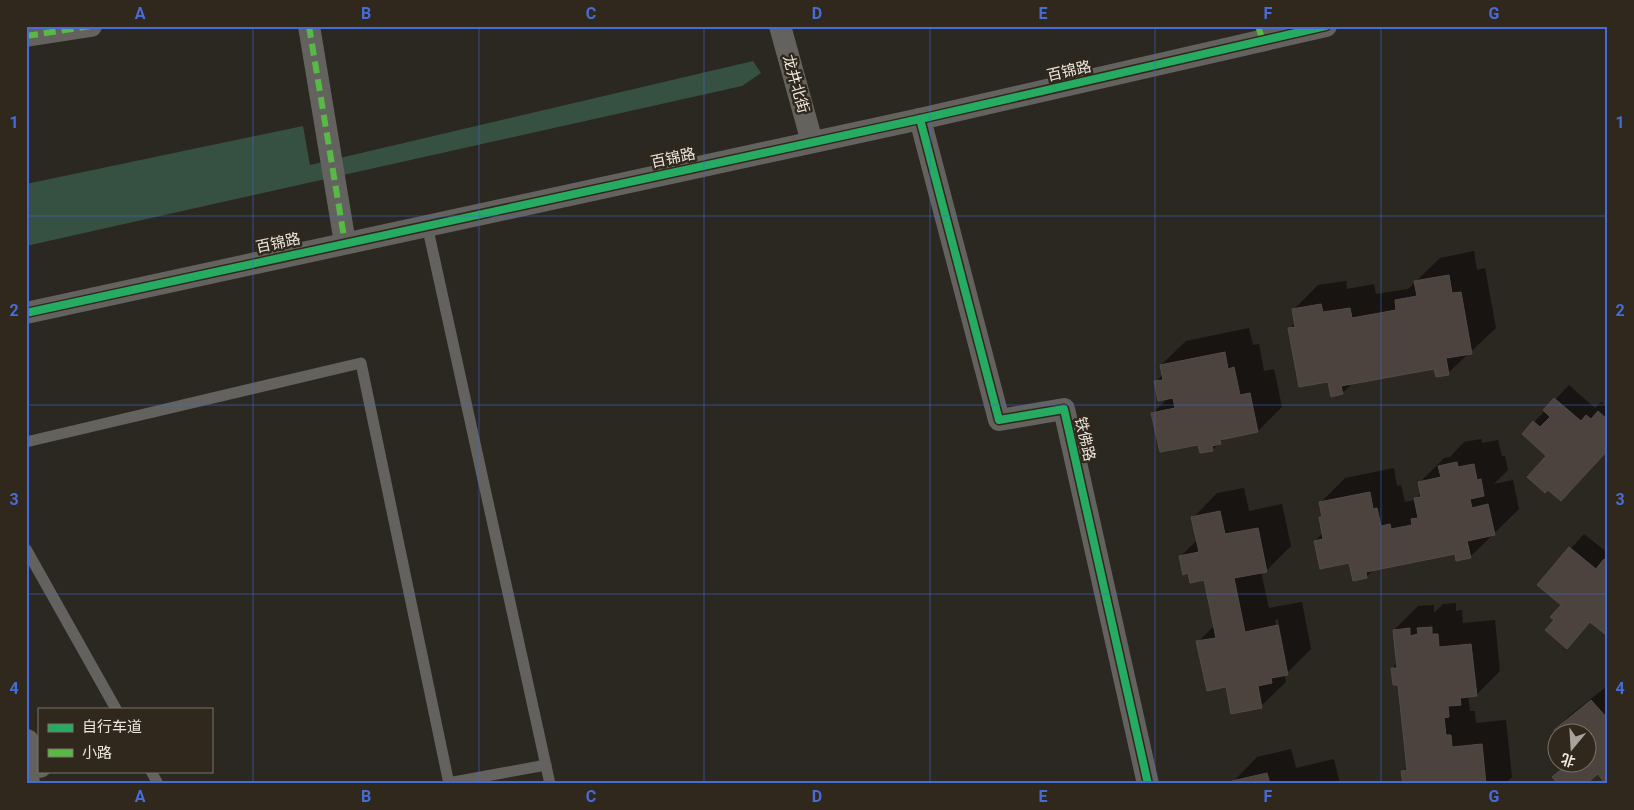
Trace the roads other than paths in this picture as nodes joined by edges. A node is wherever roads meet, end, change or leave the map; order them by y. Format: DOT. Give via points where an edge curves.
graph roads {
  1 [pos="91,26"];
  2 [pos="309,26"];
  3 [pos="780,26"];
  4 [pos="1326,26"];
  5 [pos="1260,34"];
  6 [pos="26,36"];
  7 [pos="920,119"];
  8 [pos="812,142"];
  9 [pos="427,225"];
  10 [pos="345,242"];
  11 [pos="26,313"];
  12 [pos="26,442"];
  13 [pos="26,550"];
  14 [pos="115,708"];
  15 [pos="26,743"];
  16 [pos="38,762"];
  17 [pos="546,765"];
  18 [pos="44,772"];
  19 [pos="151,772"];
  20 [pos="448,783"];
  21 [pos="51,784"];
  22 [pos="158,784"];
  23 [pos="550,784"];
  24 [pos="1148,784"];
  1 -- 6 [label="street"];
  2 -- 10 [label="street"];
  3 -- 8 [label="street, 龙井北街"];
  4 -- 5 [label="street, 百锦路"];
  5 -- 7 [label="street, 百锦路"];
  7 -- 8 [label="street, 百锦路"];
  7 -- 24 [label="street, 铁佛路" via="1000,420 1064,409"];
  8 -- 9 [label="street, 百锦路"];
  9 -- 10 [label="street, 百锦路"];
  9 -- 17 [label="lane"];
  10 -- 11 [label="street, 百锦路"];
  12 -- 20 [label="lane" via="361,363"];
  13 -- 14 [label="lane"];
  15 -- 16 [label="street"];
  17 -- 20 [label="lane"];
  17 -- 23 [label="lane"];
  18 -- 21 [label="street"];
  19 -- 22 [label="lane"];
}
